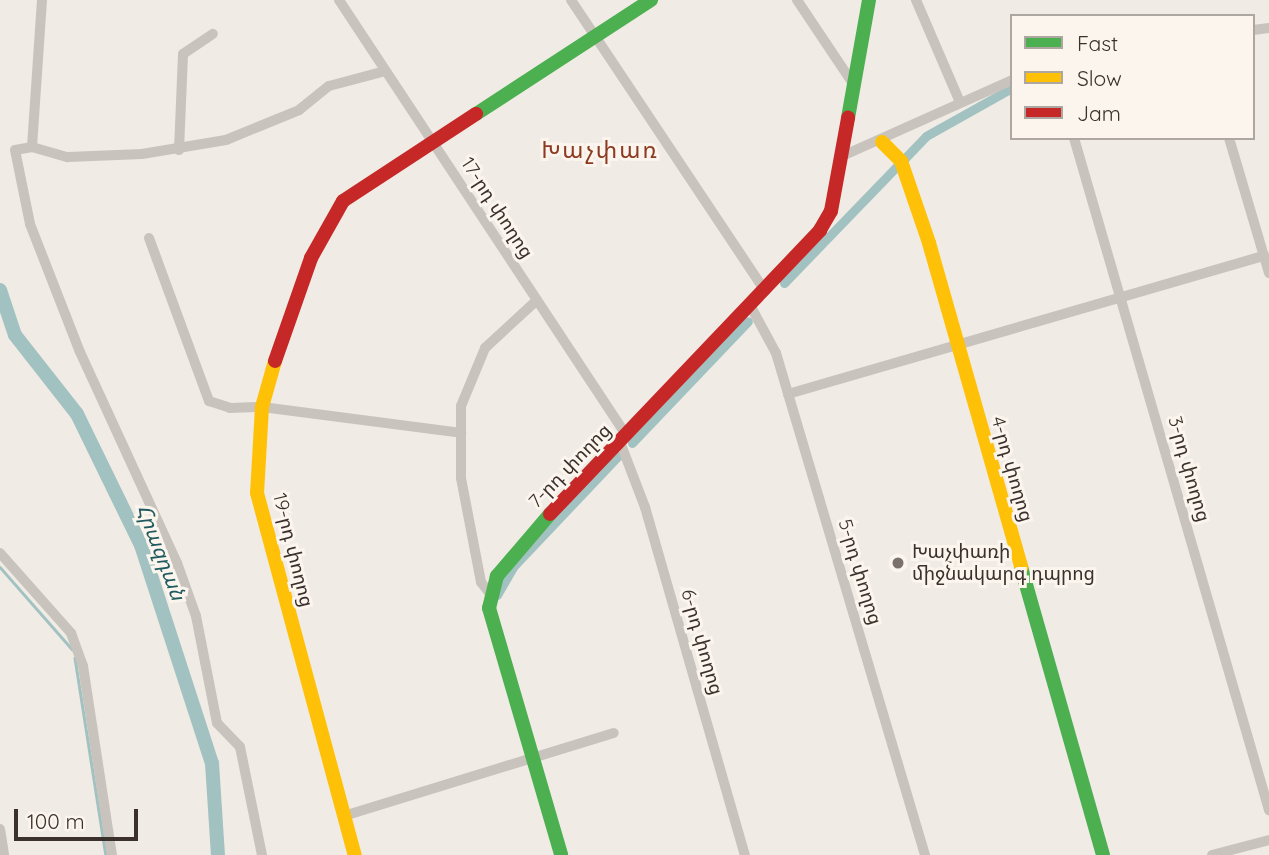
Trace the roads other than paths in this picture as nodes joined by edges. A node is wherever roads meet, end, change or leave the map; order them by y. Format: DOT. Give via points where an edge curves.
graph roads {
  1 [pos="42,0"];
  2 [pos="339,0"];
  3 [pos="571,0"];
  4 [pos="651,0"];
  5 [pos="797,0"];
  6 [pos="869,0"];
  7 [pos="916,0"];
  8 [pos="213,34"];
  9 [pos="597,38"];
  10 [pos="382,72"];
  11 [pos="1010,81"];
  12 [pos="854,85"];
  13 [pos="960,102"];
  14 [pos="1075,140"];
  15 [pos="1230,140"];
  16 [pos="432,142"];
  17 [pos="882,142"];
  18 [pos="32,147"];
  19 [pos="179,150"];
  20 [pos="841,157"];
  21 [pos="149,238"];
  22 [pos="1264,256"];
  23 [pos="1269,272"];
  24 [pos="765,290"];
  25 [pos="1122,298"];
  26 [pos="536,301"];
  27 [pos="750,305"];
  28 [pos="957,346"];
  29 [pos="788,394"];
  30 [pos="262,407"];
  31 [pos="461,433"];
  32 [pos="623,438"];
  33 [pos="0,553"];
  34 [pos="491,595"];
  35 [pos="614,733"];
  36 [pos="531,755"];
  37 [pos="1269,810"];
  38 [pos="347,815"];
  39 [pos="0,829"];
  40 [pos="1269,840"];
  41 [pos="4,855"];
  42 [pos="112,855"];
  43 [pos="262,855"];
  44 [pos="355,855"];
  45 [pos="561,855"];
  46 [pos="746,855"];
  47 [pos="925,855"];
  48 [pos="1103,855"];
  49 [pos="1212,855"];
  1 -- 18 [label="street"];
  2 -- 10 [label="street, 17-րդ փողոց"];
  3 -- 9 [label="street"];
  4 -- 9 [label="street, 19-րդ փողոց"];
  5 -- 12 [label="street"];
  6 -- 12 [label="street, 7-րդ փողոց"];
  7 -- 13 [label="street"];
  8 -- 19 [label="street" via="183,54"];
  9 -- 16 [label="street, 19-րդ փողոց"];
  9 -- 24 [label="street"];
  10 -- 16 [label="street, 17-րդ փողոց"];
  10 -- 19 [label="street" via="329,86 299,110 226,140"];
  11 -- 13 [label="street"];
  12 -- 20 [label="street, 7-րդ փողոց"];
  13 -- 17 [label="street"];
  14 -- 25 [label="street, 3-րդ փողոց"];
  15 -- 22 [label="street"];
  16 -- 26 [label="street, 17-րդ փողոց"];
  16 -- 30 [label="street, 19-րդ փողոց" via="352,193 328,220 284,329"];
  17 -- 20 [label="street"];
  17 -- 28 [label="street, 4-րդ փողոց" via="901,161 911,186"];
  18 -- 19 [label="street" via="68,157"];
  18 -- 43 [label="street" via="15,149 30,224 80,352 177,563 195,616 217,723 240,747"];
  20 -- 24 [label="street, 7-րդ փողոց" via="831,211 820,230"];
  21 -- 30 [label="street" via="209,401 230,408"];
  22 -- 23 [label="street"];
  22 -- 25 [label="street"];
  24 -- 27 [label="street, 7-րդ փողոց"];
  25 -- 28 [label="street"];
  25 -- 37 [label="street, 3-րդ փողոց"];
  26 -- 31 [label="street" via="475,363 461,406"];
  26 -- 32 [label="street, 17-րդ փողոց"];
  27 -- 29 [label="street, 5-րդ փողոց" via="776,353"];
  27 -- 32 [label="street, 7-րդ փողոց"];
  28 -- 29 [label="street"];
  28 -- 48 [label="street, 4-րդ փողոց"];
  29 -- 47 [label="street, 5-րդ փողոց"];
  30 -- 31 [label="street"];
  30 -- 38 [label="street, 19-րդ փողոց" via="257,493"];
  31 -- 34 [label="street" via="461,478 481,582"];
  32 -- 34 [label="street, 7-րդ փողոց" via="522,543 497,576"];
  32 -- 46 [label="street, 6-րդ փողոց"];
  33 -- 42 [label="street" via="28,580 75,644"];
  34 -- 36 [label="street" via="489,608"];
  35 -- 36 [label="street"];
  36 -- 38 [label="street"];
  36 -- 45 [label="street"];
  38 -- 44 [label="street, 19-րդ փողոց"];
  39 -- 41 [label="street"];
  40 -- 49 [label="street"];
}
